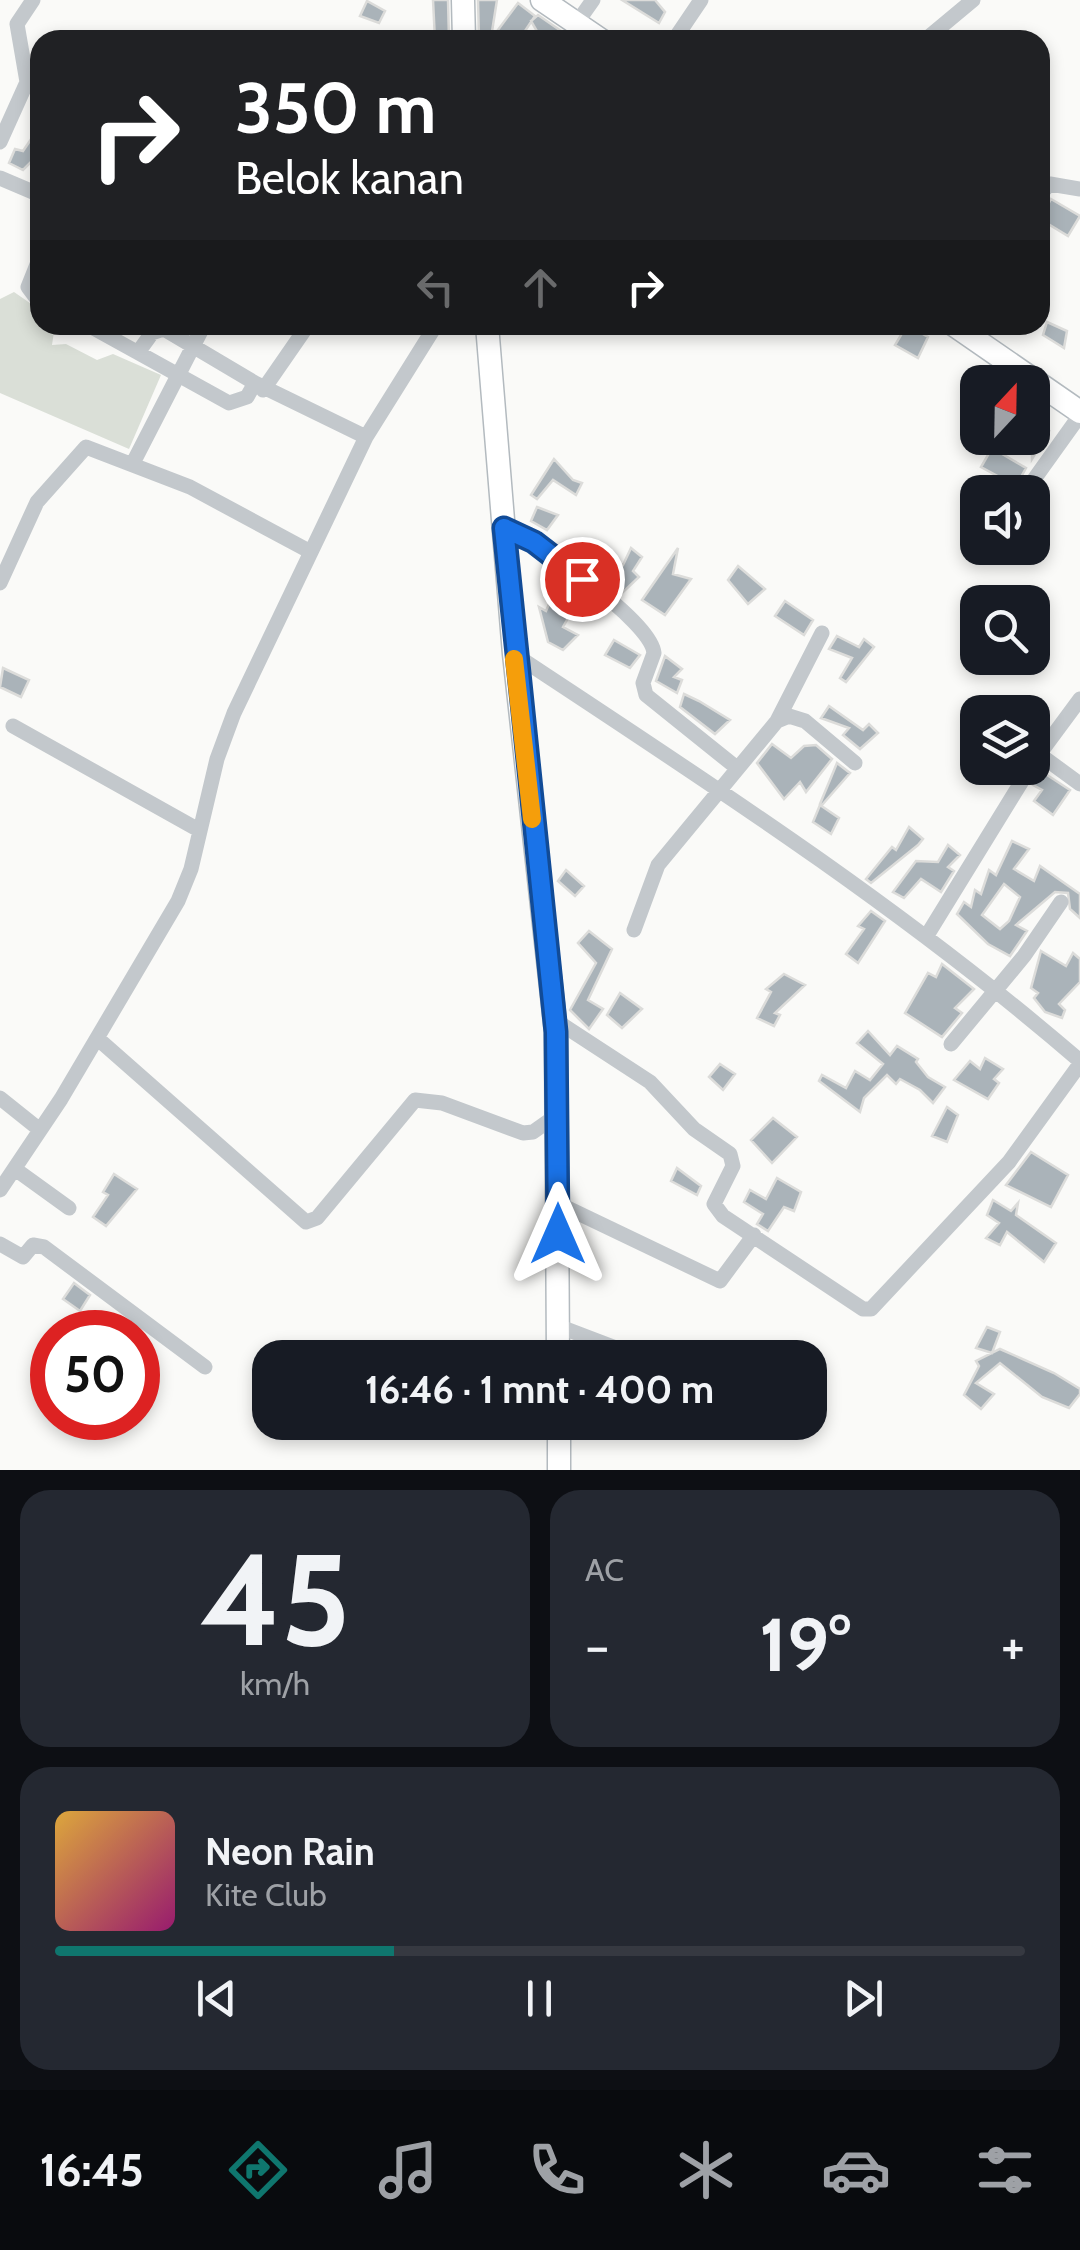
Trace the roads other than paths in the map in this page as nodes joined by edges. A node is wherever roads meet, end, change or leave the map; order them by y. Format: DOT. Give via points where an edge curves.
graph roads {
  1 [pos="34,0"];
  2 [pos="463,0"];
  3 [pos="542,0"];
  4 [pos="593,0"];
  5 [pos="701,0"];
  6 [pos="973,0"];
  7 [pos="576,24"];
  8 [pos="464,30"];
  9 [pos="585,30"];
  10 [pos="681,30"];
  11 [pos="937,30"];
  12 [pos="0,142"];
  13 [pos="0,178"];
  14 [pos="1050,184"];
  15 [pos="1080,190"];
  16 [pos="30,191"];
  17 [pos="108,335"];
  18 [pos="154,335"];
  19 [pos="173,335"];
  20 [pos="199,335"];
  21 [pos="300,335"];
  22 [pos="430,335"];
  23 [pos="488,335"];
  24 [pos="968,335"];
  25 [pos="194,347"];
  26 [pos="139,351"];
  27 [pos="181,375"];
  28 [pos="259,387"];
  29 [pos="1080,413"];
  30 [pos="366,437"];
  31 [pos="132,464"];
  32 [pos="1037,475"];
  33 [pos="504,528"];
  34 [pos="309,550"];
  35 [pos="0,583"];
  36 [pos="822,633"];
  37 [pos="514,654"];
  38 [pos="1080,699"];
  39 [pos="778,721"];
  40 [pos="14,726"];
  41 [pos="1050,740"];
  42 [pos="855,764"];
  43 [pos="737,768"];
  44 [pos="1050,770"];
  45 [pos="1080,784"];
  46 [pos="1020,785"];
  47 [pos="720,790"];
  48 [pos="197,828"];
  49 [pos="1060,902"];
  50 [pos="634,930"];
  51 [pos="926,937"];
  52 [pos="994,987"];
  53 [pos="555,1020"];
  54 [pos="97,1038"];
  55 [pos="951,1044"];
  56 [pos="1080,1063"];
  57 [pos="0,1098"];
  58 [pos="557,1115"];
  59 [pos="40,1130"];
  60 [pos="14,1168"];
  61 [pos="0,1190"];
  62 [pos="558,1203"];
  63 [pos="69,1208"];
  64 [pos="754,1235"];
  65 [pos="0,1244"];
  66 [pos="558,1326"];
  67 [pos="558,1340"];
  68 [pos="595,1340"];
  69 [pos="205,1366"];
  70 [pos="559,1440"];
  71 [pos="559,1470"];
  1 -- 12 [label="street" via="17,24 27,73 24,94"];
  2 -- 8 [label="main road"];
  3 -- 7 [label="main road"];
  4 -- 7 [label="street"];
  5 -- 10 [label="street"];
  6 -- 11 [label="street"];
  7 -- 9 [label="main road"];
  13 -- 16 [label="street"];
  14 -- 15 [label="street"];
  17 -- 26 [label="street"];
  18 -- 26 [label="street"];
  19 -- 25 [label="street"];
  20 -- 25 [label="street"];
  21 -- 28 [label="street"];
  22 -- 30 [label="street"];
  23 -- 33 [label="main road"];
  24 -- 29 [label="main road"];
  25 -- 27 [label="street"];
  25 -- 28 [label="street"];
  26 -- 27 [label="street"];
  27 -- 28 [label="street" via="229,403"];
  27 -- 31 [label="street"];
  28 -- 30 [label="street"];
  29 -- 32 [label="street"];
  30 -- 34 [label="street"];
  31 -- 34 [label="street"];
  31 -- 35 [label="street" via="82,448 38,502"];
  33 -- 37 [label="main road"];
  33 -- 43 [label="street" via="556,556 646,634 654,653 643,683 646,695"];
  34 -- 48 [label="street" via="234,713"];
  36 -- 39 [label="street"];
  37 -- 47 [label="street"];
  37 -- 53 [label="main road"];
  38 -- 41 [label="street"];
  39 -- 42 [label="street" via="805,721"];
  39 -- 43 [label="street"];
  40 -- 48 [label="street"];
  43 -- 47 [label="street"];
  44 -- 45 [label="street"];
  46 -- 51 [label="street"];
  47 -- 50 [label="street" via="658,866"];
  47 -- 51 [label="street"];
  48 -- 54 [label="street" via="186,884"];
  49 -- 52 [label="street"];
  51 -- 52 [label="street"];
  52 -- 55 [label="street"];
  52 -- 56 [label="street"];
  53 -- 58 [label="main road"];
  53 -- 64 [label="street" via="650,1082 694,1129 730,1154 733,1166 714,1204"];
  54 -- 58 [label="street" via="306,1222 317,1218 415,1100 523,1132"];
  54 -- 59 [label="street"];
  56 -- 64 [label="street" via="1009,1162 872,1309"];
  57 -- 59 [label="street"];
  58 -- 62 [label="main road"];
  59 -- 60 [label="street"];
  60 -- 61 [label="street"];
  60 -- 63 [label="street"];
  62 -- 64 [label="street" via="720,1281"];
  62 -- 66 [label="main road"];
  65 -- 69 [label="street" via="23,1257 33,1246 44,1246"];
  66 -- 67 [label="main road"];
  66 -- 68 [label="street"];
  70 -- 71 [label="main road"];
}
